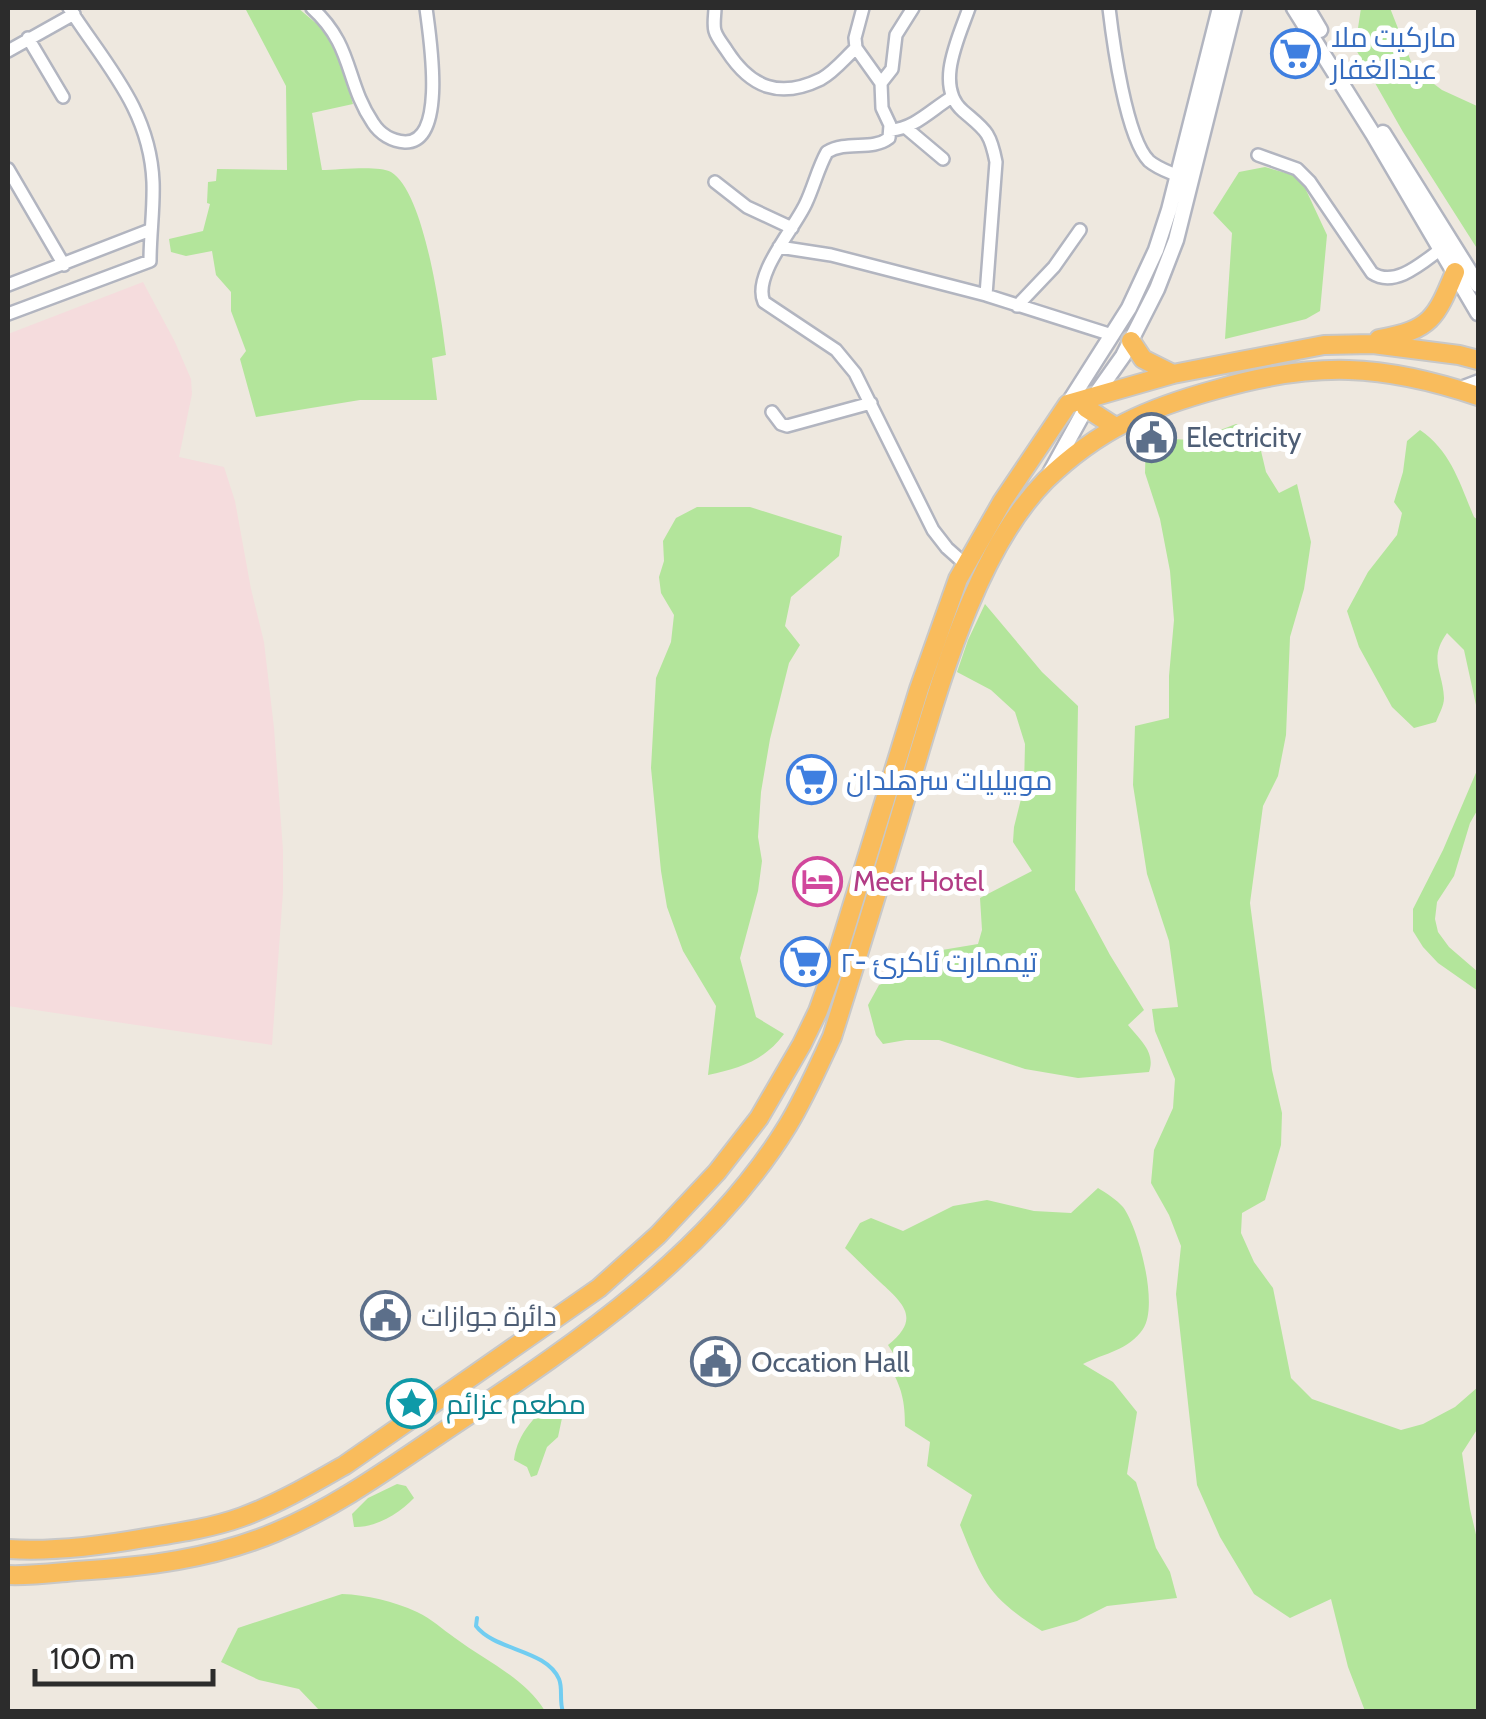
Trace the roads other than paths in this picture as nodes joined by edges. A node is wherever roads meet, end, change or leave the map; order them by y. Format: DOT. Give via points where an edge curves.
graph roads {
  1 [pos="312,8"];
  2 [pos="426,8"];
  3 [pos="714,8"];
  4 [pos="863,8"];
  5 [pos="912,8"];
  6 [pos="970,8"];
  7 [pos="1109,8"];
  8 [pos="1220,8"];
  9 [pos="1234,8"];
  10 [pos="1294,8"];
  11 [pos="1307,8"];
  12 [pos="71,11"];
  13 [pos="28,38"];
  14 [pos="856,48"];
  15 [pos="8,51"];
  16 [pos="881,83"];
  17 [pos="63,97"];
  18 [pos="952,97"];
  19 [pos="905,127"];
  20 [pos="891,130"];
  21 [pos="1258,155"];
  22 [pos="943,159"];
  23 [pos="8,170"];
  24 [pos="1178,176"];
  25 [pos="715,182"];
  26 [pos="792,228"];
  27 [pos="150,230"];
  28 [pos="1080,230"];
  29 [pos="779,248"];
  30 [pos="1441,249"];
  31 [pos="64,265"];
  32 [pos="1467,270"];
  33 [pos="8,285"];
  34 [pos="1478,285"];
  35 [pos="986,295"];
  36 [pos="1016,306"];
  37 [pos="8,314"];
  38 [pos="1478,314"];
  39 [pos="1112,335"];
  40 [pos="1131,341"];
  41 [pos="1354,343"];
  42 [pos="1478,347"];
  43 [pos="1459,355"];
  44 [pos="1478,360"];
  45 [pos="1173,374"];
  46 [pos="1478,381"];
  47 [pos="1457,389"];
  48 [pos="1478,396"];
  49 [pos="871,403"];
  50 [pos="1082,403"];
  51 [pos="772,412"];
  52 [pos="1114,426"];
  53 [pos="1046,480"];
  54 [pos="966,565"];
  55 [pos="429,1407"];
  56 [pos="443,1432"];
  57 [pos="8,1549"];
  58 [pos="8,1575"];
  1 -- 2 [label="street" via="339,39 374,126 413,142 426,129 431,106"];
  3 -- 14 [label="street" via="715,31 734,62 760,85 817,81"];
  4 -- 14 [label="street"];
  5 -- 16 [label="street"];
  6 -- 18 [label="street" via="952,59"];
  7 -- 24 [label="street" via="1141,151"];
  8 -- 24 [label="street"];
  9 -- 40 [label="street" via="1176,240"];
  10 -- 30 [label="street"];
  11 -- 32 [label="street"];
  12 -- 13 [label="street"];
  12 -- 27 [label="street" via="108,62 144,134 153,180"];
  13 -- 15 [label="street"];
  13 -- 17 [label="street"];
  14 -- 16 [label="street"];
  16 -- 20 [label="street"];
  18 -- 19 [label="street"];
  18 -- 35 [label="street" via="983,127 996,162"];
  19 -- 20 [label="street"];
  19 -- 22 [label="street"];
  20 -- 26 [label="street" via="881,144 828,152"];
  21 -- 30 [label="street" via="1298,169 1382,280"];
  23 -- 31 [label="street"];
  24 -- 39 [label="street" via="1144,280"];
  25 -- 26 [label="street"];
  26 -- 29 [label="street"];
  27 -- 31 [label="street"];
  27 -- 37 [label="street" via="150,260"];
  28 -- 36 [label="street"];
  29 -- 35 [label="street"];
  29 -- 49 [label="street" via="763,281 764,302 836,350"];
  30 -- 32 [label="street"];
  31 -- 33 [label="street"];
  32 -- 34 [label="street"];
  32 -- 38 [label="street"];
  32 -- 41 [label="highway" via="1421,327"];
  35 -- 36 [label="street"];
  36 -- 39 [label="street"];
  39 -- 50 [label="street"];
  40 -- 45 [label="highway" via="1143,359"];
  40 -- 50 [label="street"];
  41 -- 43 [label="highway"];
  41 -- 45 [label="highway"];
  42 -- 43 [label="street"];
  43 -- 44 [label="highway"];
  45 -- 50 [label="highway"];
  46 -- 47 [label="street"];
  47 -- 48 [label="highway"];
  47 -- 52 [label="highway" via="1362,369 1305,371 1197,394"];
  49 -- 51 [label="street" via="787,426"];
  49 -- 54 [label="street" via="933,530"];
  50 -- 52 [label="highway"];
  50 -- 53 [label="street"];
  50 -- 54 [label="highway" via="1002,502"];
  52 -- 53 [label="highway"];
  53 -- 56 [label="highway" via="990,560 972,600 832,1036 788,1126 667,1268 551,1360"];
  54 -- 55 [label="highway" via="924,674 818,1011 767,1105 717,1172 630,1261"];
  55 -- 56 [label="highway"];
  55 -- 57 [label="highway" via="321,1479 242,1517 102,1545"];
  56 -- 58 [label="highway" via="352,1492 238,1546 146,1566"];
}
